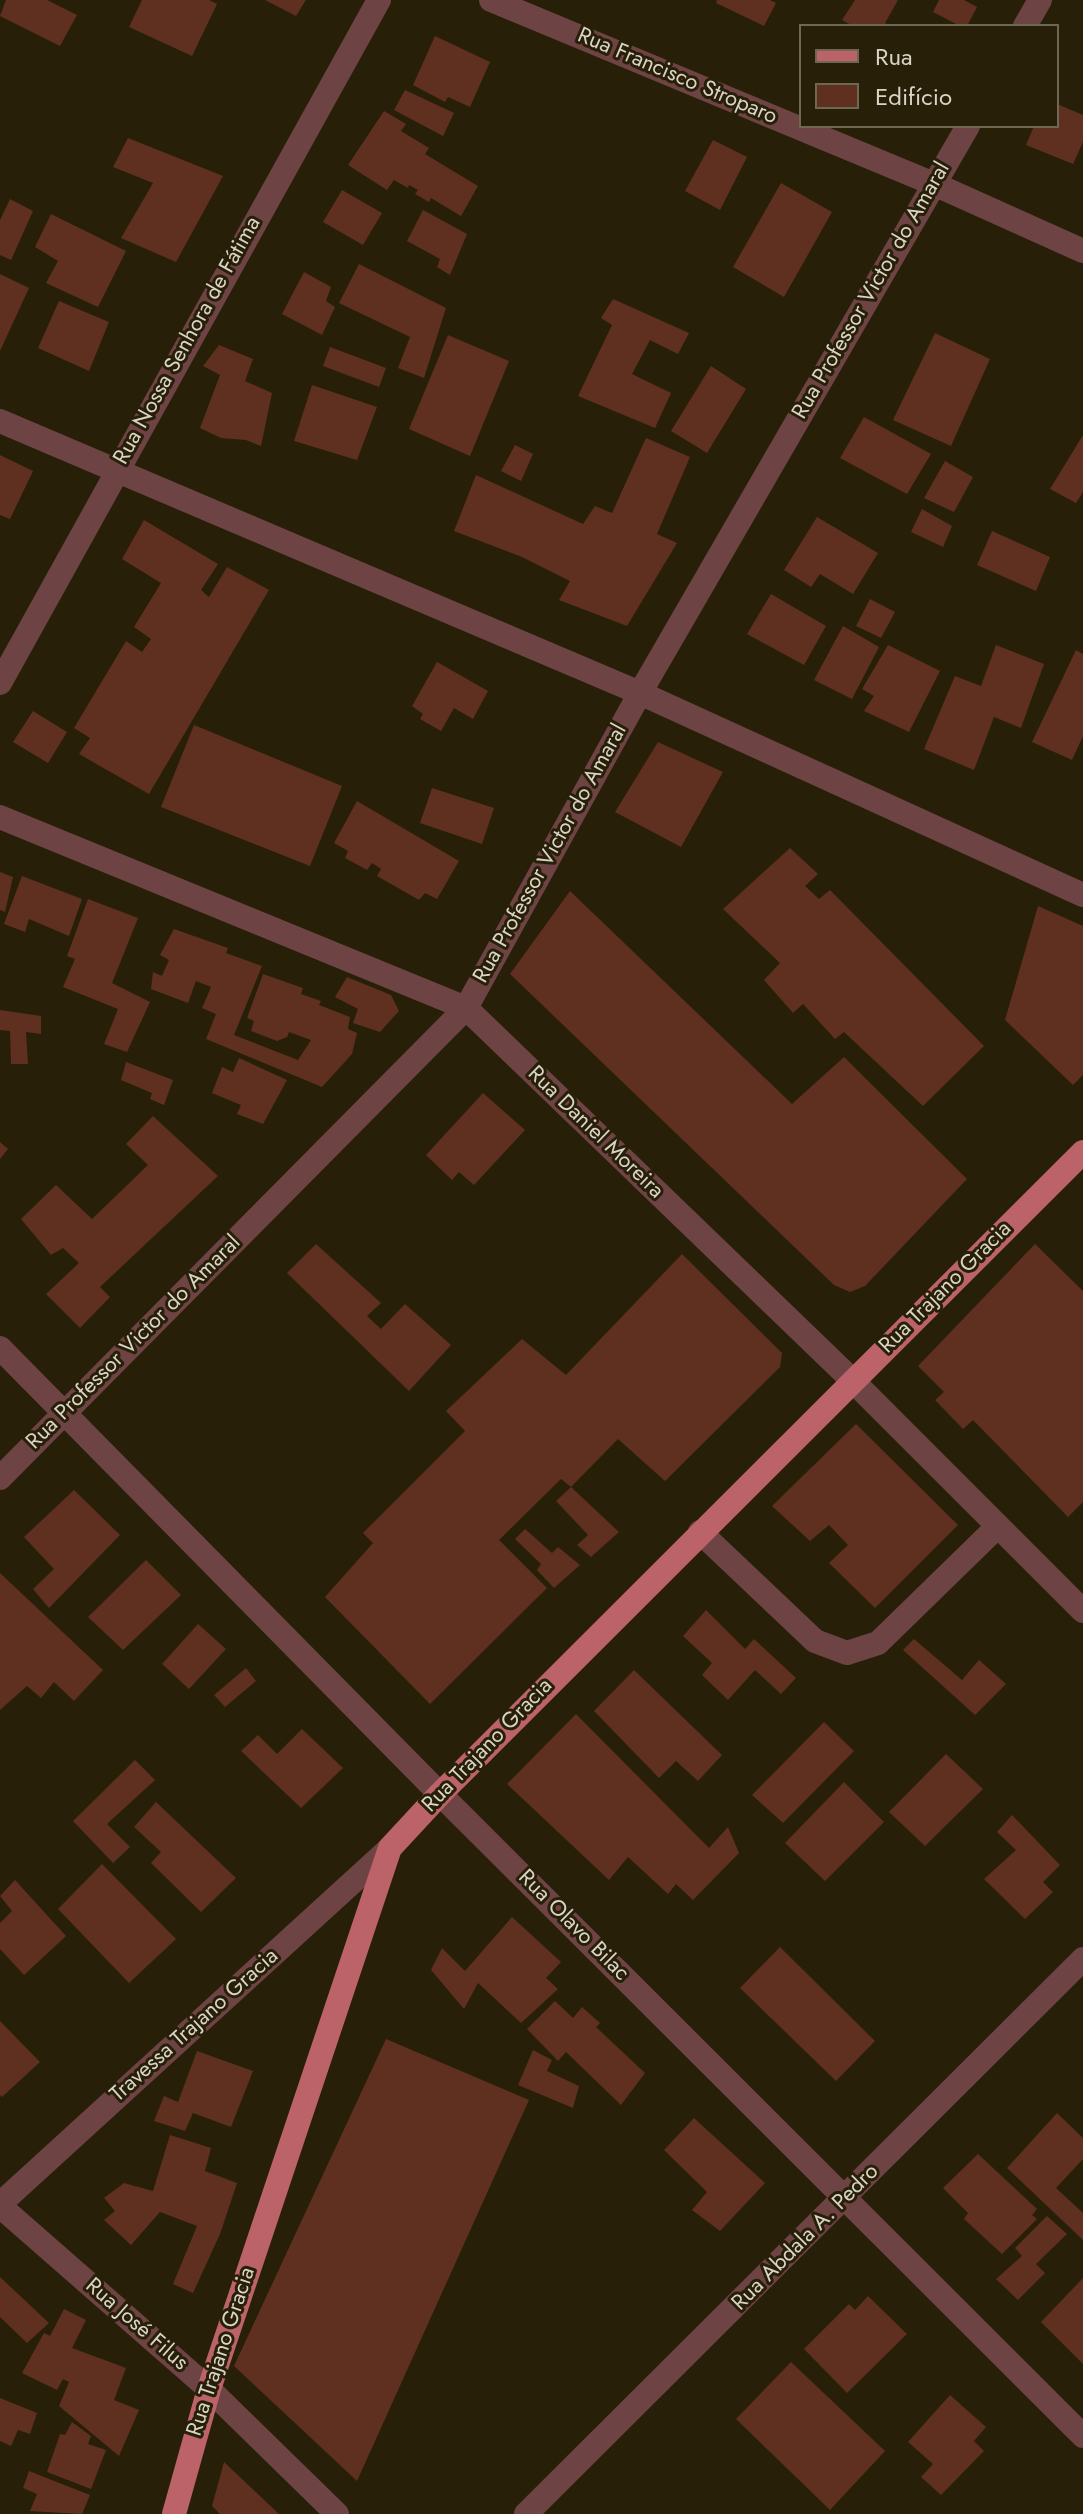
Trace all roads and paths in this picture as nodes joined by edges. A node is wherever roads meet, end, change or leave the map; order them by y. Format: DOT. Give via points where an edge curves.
graph roads {
  1 [pos="379,0"];
  2 [pos="491,0"];
  3 [pos="1040,0"];
  4 [pos="1026,24"];
  5 [pos="799,128"];
  6 [pos="799,128"];
  7 [pos="967,128"];
  8 [pos="934,184"];
  9 [pos="1083,251"];
  10 [pos="0,421"];
  11 [pos="115,472"];
  12 [pos="0,683"];
  13 [pos="640,693"];
  14 [pos="0,817"];
  15 [pos="1083,895"];
  16 [pos="466,1008"];
  17 [pos="1083,1152"];
  18 [pos="0,1348"];
  19 [pos="852,1380"];
  20 [pos="67,1412"];
  21 [pos="0,1478"];
  22 [pos="998,1526"];
  23 [pos="700,1532"];
  24 [pos="1083,1611"];
  25 [pos="440,1794"];
  26 [pos="390,1848"];
  27 [pos="1083,1959"];
  28 [pos="847,2198"];
  29 [pos="0,2205"];
  30 [pos="209,2389"];
  31 [pos="1083,2436"];
  32 [pos="174,2514"];
  33 [pos="337,2514"];
  34 [pos="526,2514"];
  1 -- 11 [label="street, Rua Nossa Senhora de Fátima"];
  2 -- 5 [label="street, Rua Francisco Stroparo"];
  3 -- 4 [label="street"];
  6 -- 8 [label="street, Rua Francisco Stroparo"];
  7 -- 8 [label="street, Rua Professor Victor do Amaral"];
  8 -- 9 [label="street, Rua Francisco Stroparo"];
  8 -- 13 [label="street, Rua Professor Victor do Amaral"];
  10 -- 11 [label="street"];
  11 -- 12 [label="street, Rua Nossa Senhora de Fátima"];
  11 -- 13 [label="street"];
  13 -- 15 [label="street"];
  13 -- 16 [label="street, Rua Professor Victor do Amaral"];
  14 -- 16 [label="street, Rua Daniel Moreira"];
  16 -- 19 [label="street, Rua Daniel Moreira"];
  16 -- 20 [label="street, Rua Professor Victor do Amaral"];
  17 -- 19 [label="main road, Rua Trajano Gracia"];
  18 -- 20 [label="street"];
  19 -- 22 [label="street, Rua Daniel Moreira"];
  19 -- 23 [label="main road, Rua Trajano Gracia"];
  20 -- 21 [label="street, Rua Professor Victor do Amaral"];
  20 -- 25 [label="street, Rua Olavo Bilac"];
  22 -- 23 [label="street" via="878,1643 847,1653 815,1641"];
  22 -- 24 [label="street, Rua Daniel Moreira"];
  23 -- 25 [label="main road, Rua Trajano Gracia"];
  25 -- 26 [label="main road, Rua Trajano Gracia"];
  25 -- 28 [label="street, Rua Olavo Bilac"];
  26 -- 29 [label="street, Travessa Trajano Gracia"];
  26 -- 30 [label="main road, Rua Trajano Gracia"];
  27 -- 28 [label="street, Rua Abdala A. Pedro"];
  28 -- 31 [label="street, Rua Olavo Bilac"];
  28 -- 34 [label="street, Rua Abdala A. Pedro"];
  29 -- 30 [label="street, Rua José Filus"];
  30 -- 32 [label="main road, Rua Trajano Gracia"];
  30 -- 33 [label="street, Rua José Filus"];
}
